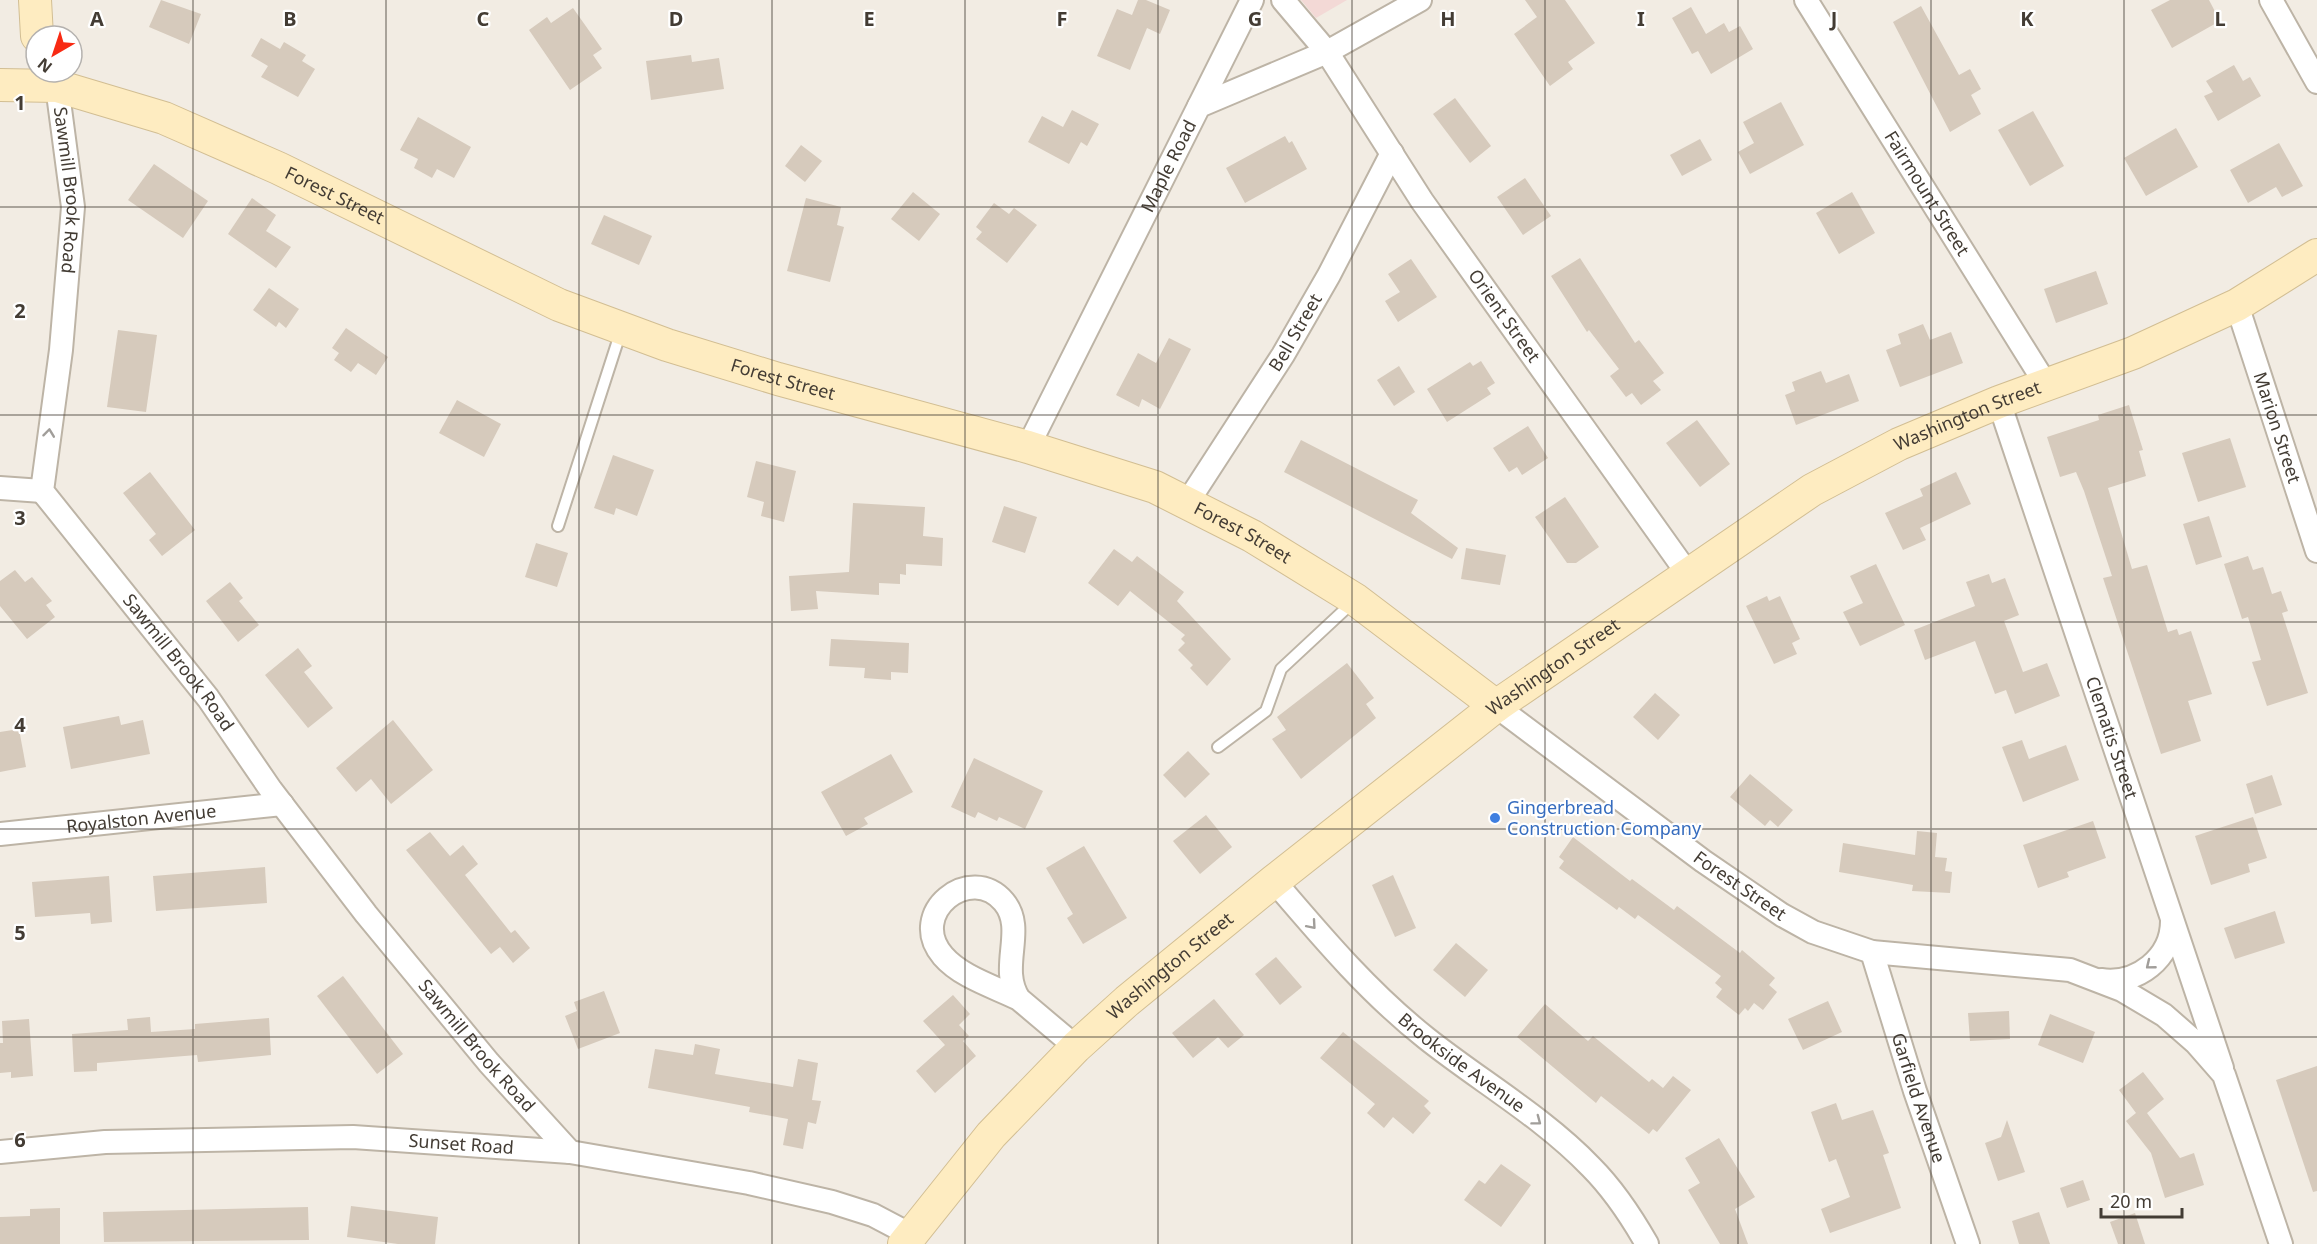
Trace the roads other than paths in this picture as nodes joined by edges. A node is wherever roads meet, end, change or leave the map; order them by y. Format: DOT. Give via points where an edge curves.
graph roads {
  1 [pos="34,0"];
  2 [pos="1252,0"];
  3 [pos="1283,0"];
  4 [pos="1420,0"];
  5 [pos="1806,0"];
  6 [pos="2271,0"];
  7 [pos="36,24"];
  8 [pos="1327,52"];
  9 [pos="24,82"];
  10 [pos="2317,82"];
  11 [pos="56,84"];
  12 [pos="69,84"];
  13 [pos="0,85"];
  14 [pos="1198,106"];
  15 [pos="1392,153"];
  16 [pos="2317,255"];
  17 [pos="2237,305"];
  18 [pos="622,328"];
  19 [pos="2047,386"];
  20 [pos="2000,402"];
  21 [pos="1028,447"];
  22 [pos="0,488"];
  23 [pos="42,491"];
  24 [pos="1187,503"];
  25 [pos="558,526"];
  26 [pos="2317,551"];
  27 [pos="1688,574"];
  28 [pos="1356,600"];
  29 [pos="1496,706"];
  30 [pos="1218,747"];
  31 [pos="282,804"];
  32 [pos="0,834"];
  33 [pos="1274,881"];
  34 [pos="2172,920"];
  35 [pos="1872,952"];
  36 [pos="2100,980"];
  37 [pos="1019,999"];
  38 [pos="1076,1047"];
  39 [pos="2224,1075"];
  40 [pos="0,1152"];
  41 [pos="570,1152"];
  42 [pos="908,1240"];
  43 [pos="1647,1244"];
  44 [pos="1968,1244"];
  45 [pos="2281,1244"];
  1 -- 7 [label="main road"];
  2 -- 14 [label="street"];
  3 -- 8 [label="street, Orient Street"];
  4 -- 8 [label="street, Maple Road"];
  5 -- 19 [label="street, Fairmount Street"];
  6 -- 10 [label="street"];
  8 -- 14 [label="street, Maple Road"];
  8 -- 15 [label="street, Orient Street"];
  9 -- 13 [label="main road, Forest Street"];
  23 -- 11 [label="street, Sawmill Brook Road, one-way" via="61,350 73,207"];
  12 -- 18 [label="main road, Forest Street" via="164,118 278,168 559,304"];
  14 -- 21 [label="street, Maple Road"];
  15 -- 24 [label="street, Bell Street" via="1283,355"];
  15 -- 27 [label="street, Orient Street" via="1422,201"];
  16 -- 17 [label="main road, Washington Street"];
  17 -- 19 [label="main road, Washington Street" via="2133,353"];
  17 -- 26 [label="street, Marion Street"];
  18 -- 21 [label="main road, Forest Street" via="778,379"];
  18 -- 25 [label="lane"];
  19 -- 20 [label="main road, Washington Street"];
  20 -- 27 [label="main road, Washington Street" via="1899,444 1812,490"];
  20 -- 34 [label="street, Clematis Street"];
  21 -- 24 [label="main road, Forest Street" via="1155,487"];
  22 -- 23 [label="street"];
  23 -- 31 [label="street, Sawmill Brook Road" via="208,698"];
  24 -- 28 [label="main road, Forest Street" via="1252,536"];
  27 -- 29 [label="main road, Washington Street"];
  28 -- 29 [label="main road, Forest Street"];
  28 -- 30 [label="lane" via="1281,669 1266,711"];
  29 -- 33 [label="main road, Washington Street"];
  29 -- 35 [label="street, Forest Street" via="1757,898 1813,932"];
  31 -- 32 [label="street, Royalston Avenue"];
  31 -- 41 [label="street, Sawmill Brook Road" via="366,914 489,1063"];
  33 -- 38 [label="main road, Washington Street"];
  33 -- 43 [label="street, Brookside Avenue, one-way" via="1397,1014 1592,1167 1620,1200"];
  34 -- 36 [label="street, one-way" via="2170,939 2153,964 2131,977"];
  34 -- 39 [label="street, Clematis Street"];
  35 -- 36 [label="street, Forest Street" via="2040,965"];
  35 -- 44 [label="street, Garfield Avenue"];
  36 -- 39 [label="street, Forest Street" via="2164,1015"];
  37 -- 37 [label="street" via="1010,974 1014,931 1010,911 998,896 980,888 955,892 939,905 933,918 932,935 938,948 951,963"];
  37 -- 38 [label="street"];
  38 -- 42 [label="main road, Washington Street" via="991,1135"];
  39 -- 45 [label="street, Forest Street"];
  40 -- 41 [label="street, Sunset Road" via="105,1142 353,1137"];
  41 -- 42 [label="street, Sunset Road" via="832,1202 873,1215"];
}
